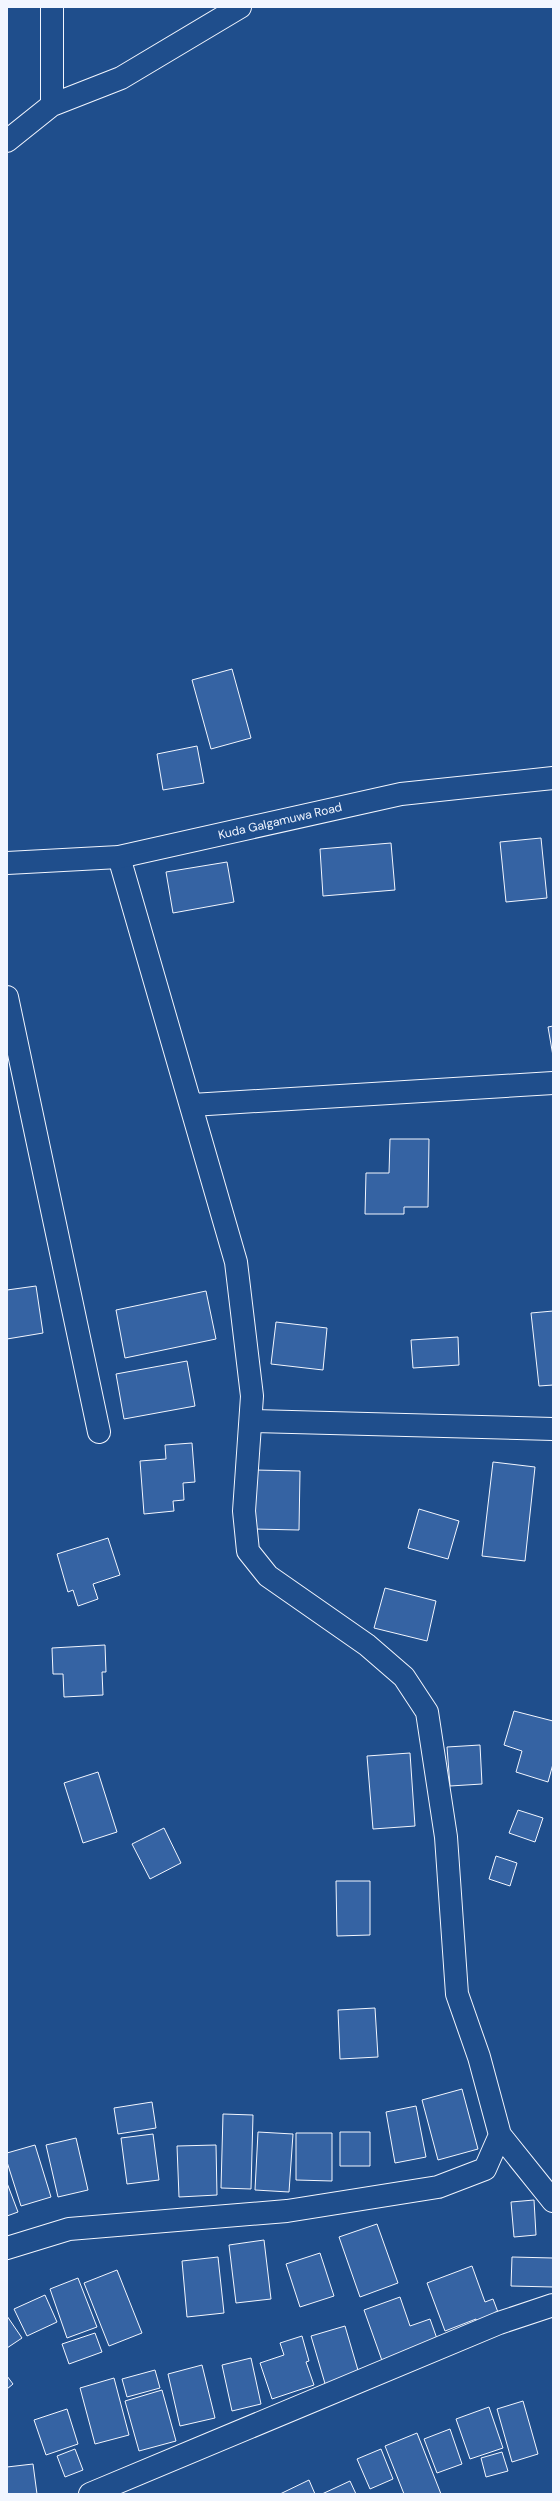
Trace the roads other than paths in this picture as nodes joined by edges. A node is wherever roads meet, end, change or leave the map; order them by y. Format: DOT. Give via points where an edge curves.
graph roads {
  1 [pos="52,7"];
  2 [pos="240,7"];
  3 [pos="52,105"];
  4 [pos="7,141"];
  5 [pos="553,778"];
  6 [pos="119,857"];
  7 [pos="7,863"];
  8 [pos="7,997"];
  9 [pos="553,1083"];
  10 [pos="192,1105"];
  11 [pos="251,1422"];
  12 [pos="553,1429"];
  13 [pos="99,1432"];
  14 [pos="500,2135"];
  15 [pos="553,2201"];
  16 [pos="7,2248"];
  17 [pos="553,2305"];
  18 [pos="90,2494"];
  1 -- 3 [label="street"];
  2 -- 3 [label="street" via="121,78"];
  3 -- 4 [label="street"];
  5 -- 6 [label="street, Kuda Galgamuwa Road" via="402,794"];
  6 -- 7 [label="street, Kuda Galgamuwa Road"];
  6 -- 10 [label="street"];
  8 -- 13 [label="street"];
  9 -- 10 [label="street"];
  10 -- 11 [label="street" via="236,1262 252,1396"];
  11 -- 12 [label="street"];
  11 -- 14 [label="street" via="244,1512 248,1551 268,1576 367,1645 404,1677 426,1712 446,1837 457,1994 479,2058"];
  14 -- 15 [label="street"];
  14 -- 16 [label="street" via="485,2169 438,2187 287,2211 69,2229"];
  17 -- 18 [label="street" via="499,2323"];
}
